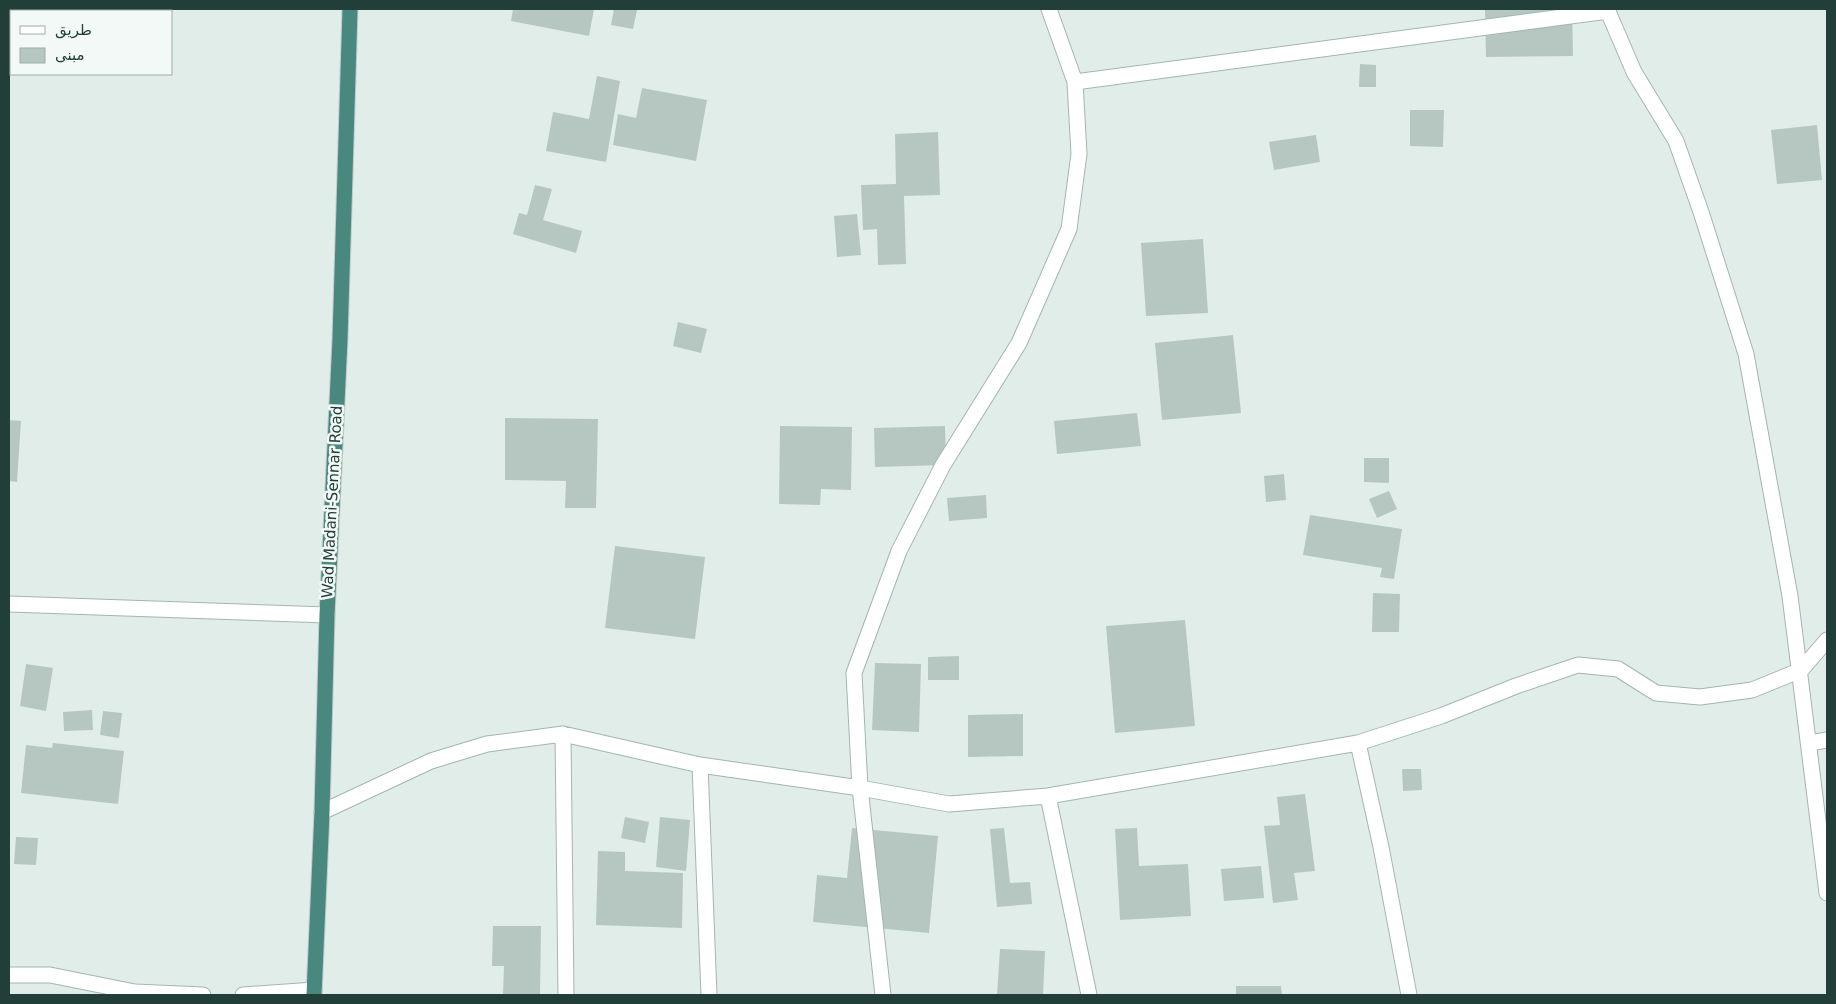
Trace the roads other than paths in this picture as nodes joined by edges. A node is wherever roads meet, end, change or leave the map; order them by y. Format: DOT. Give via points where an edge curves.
graph roads {
  1 [pos="350,9"];
  2 [pos="1049,9"];
  3 [pos="1607,10"];
  4 [pos="1075,82"];
  5 [pos="9,604"];
  6 [pos="327,615"];
  7 [pos="1827,640"];
  8 [pos="1801,670"];
  9 [pos="563,734"];
  10 [pos="1827,740"];
  11 [pos="1358,743"];
  12 [pos="1809,743"];
  13 [pos="700,765"];
  14 [pos="860,788"];
  15 [pos="1048,796"];
  16 [pos="322,812"];
  17 [pos="1827,893"];
  18 [pos="9,975"];
  19 [pos="314,993"];
  20 [pos="203,995"];
  21 [pos="243,995"];
  22 [pos="566,995"];
  23 [pos="709,995"];
  24 [pos="883,995"];
  25 [pos="1089,995"];
  26 [pos="1408,995"];
  1 -- 6 [label="highway, Wad Madani-Sennar Road"];
  2 -- 4 [label="street"];
  3 -- 4 [label="street"];
  3 -- 8 [label="street" via="1634,72 1676,141 1746,354"];
  4 -- 14 [label="street" via="1079,154 1069,229 1019,342 943,465 899,551 854,673"];
  5 -- 6 [label="street"];
  6 -- 16 [label="highway, Wad Madani-Sennar Road"];
  7 -- 8 [label="street"];
  8 -- 11 [label="street" via="1752,690 1700,697 1656,693 1618,670 1578,665"];
  8 -- 12 [label="street"];
  9 -- 13 [label="street"];
  9 -- 16 [label="street" via="487,744 432,761"];
  9 -- 22 [label="street"];
  10 -- 12 [label="street"];
  11 -- 15 [label="street"];
  11 -- 26 [label="street"];
  12 -- 17 [label="street"];
  13 -- 14 [label="street"];
  13 -- 23 [label="street"];
  14 -- 15 [label="street" via="949,804"];
  14 -- 24 [label="street"];
  15 -- 25 [label="street"];
  16 -- 19 [label="highway, Wad Madani-Sennar Road"];
  18 -- 20 [label="street" via="50,975 135,992"];
  19 -- 21 [label="street"];
}
